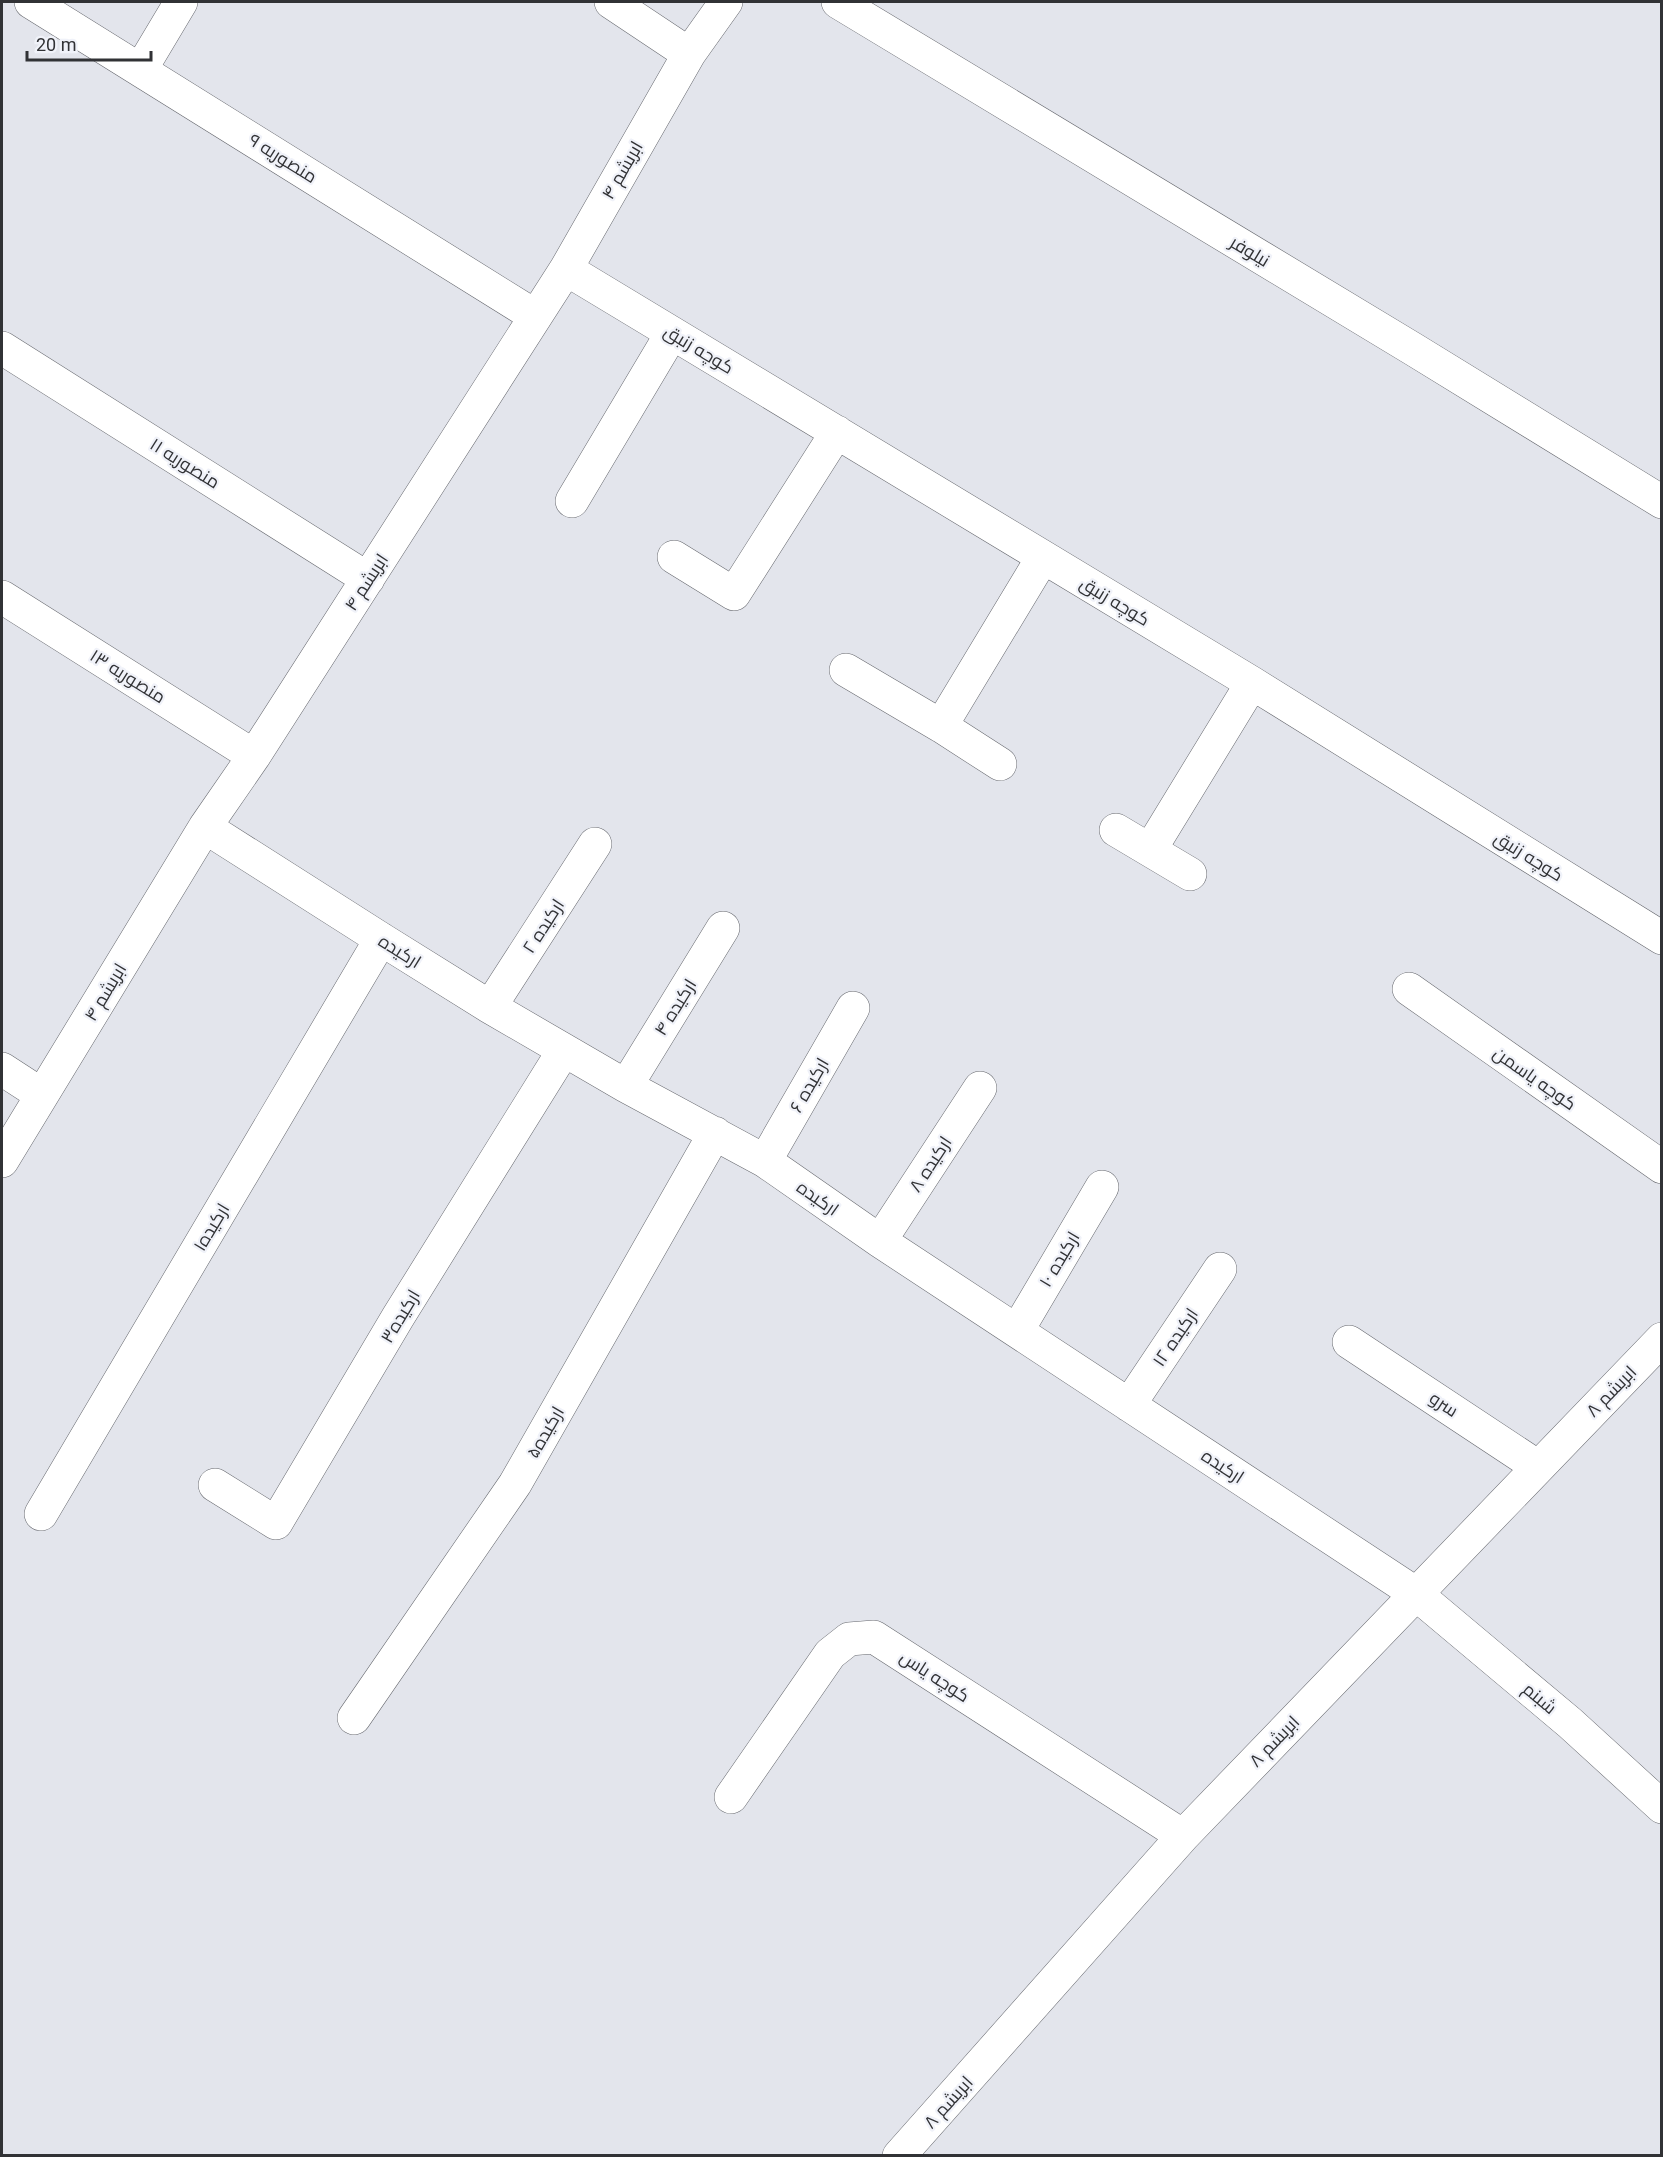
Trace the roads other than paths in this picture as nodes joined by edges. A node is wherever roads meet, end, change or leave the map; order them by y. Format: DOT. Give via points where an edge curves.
graph roads {
  1 [pos="31,2"];
  2 [pos="181,2"];
  3 [pos="611,2"];
  4 [pos="726,2"];
  5 [pos="838,2"];
  6 [pos="689,54"];
  7 [pos="141,69"];
  8 [pos="566,269"];
  9 [pos="535,316"];
  10 [pos="672,333"];
  11 [pos="2,348"];
  12 [pos="837,432"];
  13 [pos="572,501"];
  14 [pos="1662,502"];
  15 [pos="1043,557"];
  16 [pos="674,558"];
  17 [pos="368,579"];
  18 [pos="2,597"];
  19 [pos="846,670"];
  20 [pos="1252,683"];
  21 [pos="941,726"];
  22 [pos="254,756"];
  23 [pos="1000,765"];
  24 [pos="206,827"];
  25 [pos="1116,830"];
  26 [pos="595,844"];
  27 [pos="1150,850"];
  28 [pos="1190,874"];
  29 [pos="723,928"];
  30 [pos="1662,938"];
  31 [pos="381,939"];
  32 [pos="1409,989"];
  33 [pos="490,1006"];
  34 [pos="853,1008"];
  35 [pos="564,1050"];
  36 [pos="2,1069"];
  37 [pos="626,1086"];
  38 [pos="980,1088"];
  39 [pos="42,1095"];
  40 [pos="716,1133"];
  41 [pos="2,1161"];
  42 [pos="765,1161"];
  43 [pos="1662,1167"];
  44 [pos="1102,1187"];
  45 [pos="880,1241"];
  46 [pos="1220,1269"];
  47 [pos="1017,1331"];
  48 [pos="1662,1339"];
  49 [pos="1349,1342"];
  50 [pos="1130,1405"];
  51 [pos="1538,1467"];
  52 [pos="215,1485"];
  53 [pos="41,1514"];
  54 [pos="1415,1593"];
  55 [pos="354,1718"];
  56 [pos="731,1797"];
  57 [pos="1662,1807"];
  58 [pos="1183,1836"];
  59 [pos="900,2156"];
  1 -- 7 [label="street, منصوریه ۹"];
  2 -- 7 [label="street"];
  3 -- 6 [label="street"];
  4 -- 6 [label="street, ابریشم ۴"];
  5 -- 14 [label="street, نيلوفر"];
  6 -- 8 [label="street, ابریشم ۴"];
  7 -- 9 [label="street, منصوریه ۹"];
  8 -- 9 [label="street, ابریشم ۴"];
  8 -- 10 [label="street, کوچه زنبق"];
  9 -- 17 [label="street, ابریشم ۴"];
  10 -- 12 [label="street, کوچه زنبق"];
  10 -- 13 [label="street"];
  11 -- 17 [label="street, منصوریه ۱۱"];
  12 -- 15 [label="street, کوچه زنبق"];
  12 -- 16 [label="street" via="734,594"];
  15 -- 20 [label="street, کوچه زنبق"];
  15 -- 21 [label="street"];
  17 -- 22 [label="street, ابریشم ۴"];
  18 -- 22 [label="street, منصوریه ۱۳"];
  19 -- 21 [label="street"];
  20 -- 27 [label="street"];
  20 -- 30 [label="street, کوچه زنبق"];
  21 -- 23 [label="street"];
  22 -- 24 [label="street, ابریشم ۴"];
  24 -- 31 [label="street, ارکیده"];
  24 -- 39 [label="street, ابریشم ۴"];
  25 -- 27 [label="street"];
  26 -- 33 [label="street, ارکیده ۲"];
  27 -- 28 [label="street"];
  29 -- 37 [label="street, ارکیده ۴"];
  31 -- 33 [label="street, ارکیده"];
  31 -- 53 [label="street, ارکیده۱"];
  32 -- 43 [label="street, کوچه یاسمن"];
  33 -- 35 [label="street, ارکیده"];
  34 -- 42 [label="street, ارکیده ۶"];
  35 -- 37 [label="street, ارکیده"];
  35 -- 52 [label="street, ارکیده۳" via="276,1523"];
  36 -- 39 [label="street"];
  37 -- 40 [label="street, ارکیده"];
  38 -- 45 [label="street, ارکیده ۸"];
  39 -- 41 [label="street, ابریشم ۴"];
  40 -- 42 [label="street, ارکیده"];
  40 -- 55 [label="street, ارکیده۵" via="515,1484"];
  42 -- 45 [label="street, ارکیده"];
  44 -- 47 [label="street, ارکیده ۱۰"];
  45 -- 47 [label="street, ارکیده"];
  46 -- 50 [label="street, ارکیده ۱۲"];
  47 -- 50 [label="street, ارکیده"];
  48 -- 51 [label="street, ابریشم ۸"];
  49 -- 51 [label="street, سرو"];
  50 -- 54 [label="street, ارکیده"];
  51 -- 54 [label="street, ابریشم ۸"];
  54 -- 57 [label="street, شبنم" via="1570,1723"];
  54 -- 58 [label="street, ابریشم ۸"];
  56 -- 58 [label="street, کوچه یاس" via="830,1654 849,1639 874,1637"];
  58 -- 59 [label="street, ابریشم ۸"];
}
